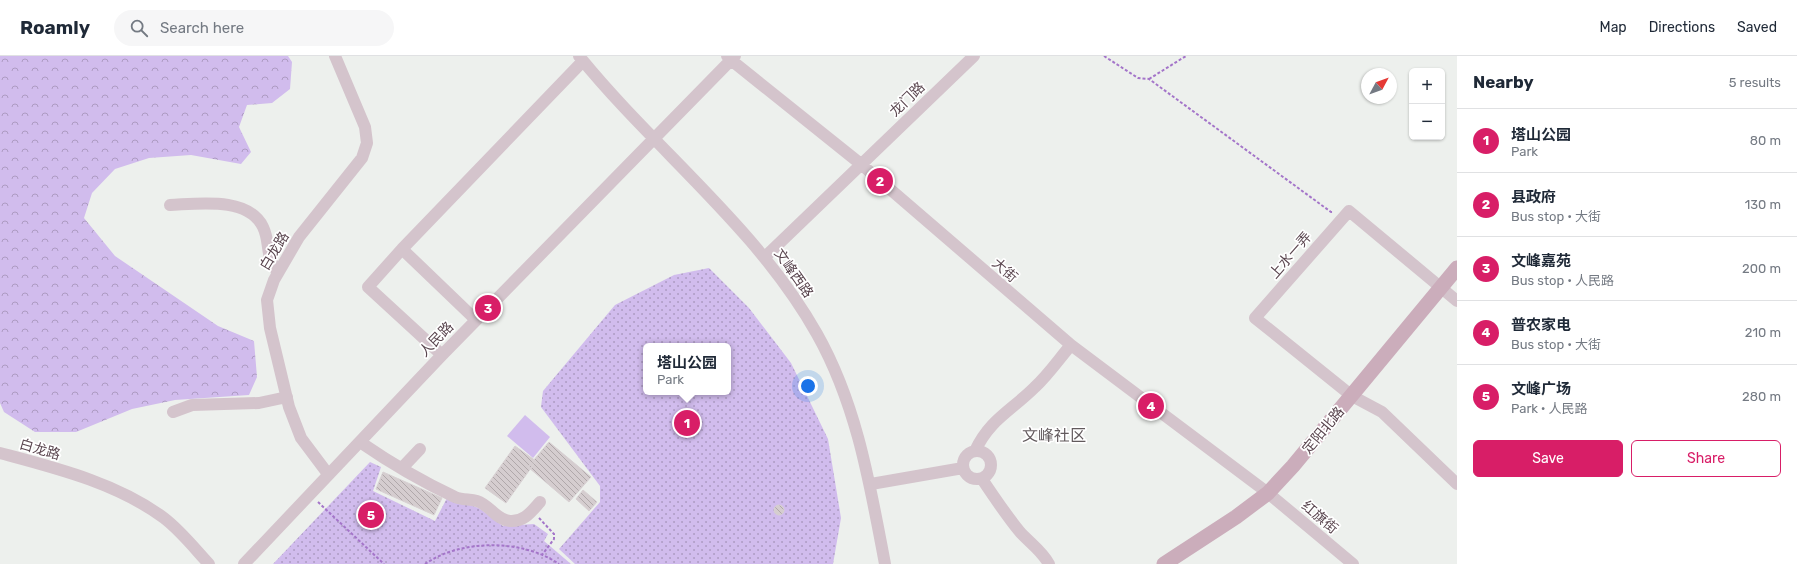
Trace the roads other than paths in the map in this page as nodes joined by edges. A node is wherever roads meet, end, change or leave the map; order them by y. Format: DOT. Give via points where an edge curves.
graph roads {
  1 [pos="335,56"];
  2 [pos="974,56"];
  3 [pos="731,57"];
  4 [pos="581,59"];
  5 [pos="654,139"];
  6 [pos="862,165"];
  7 [pos="170,205"];
  8 [pos="402,249"];
  9 [pos="765,257"];
  10 [pos="1457,268"];
  11 [pos="278,273"];
  12 [pos="1441,288"];
  13 [pos="1457,301"];
  14 [pos="476,320"];
  15 [pos="1071,345"];
  16 [pos="442,355"];
  17 [pos="1352,396"];
  18 [pos="287,397"];
  19 [pos="173,412"];
  20 [pos="360,442"];
  21 [pos="420,449"];
  22 [pos="975,451"];
  23 [pos="0,453"];
  24 [pos="402,468"];
  25 [pos="963,468"];
  26 [pos="328,474"];
  27 [pos="982,479"];
  28 [pos="871,484"];
  29 [pos="1457,484"];
  30 [pos="1268,493"];
  31 [pos="540,502"];
  32 [pos="209,564"];
  33 [pos="244,564"];
  34 [pos="886,564"];
  35 [pos="1049,564"];
  36 [pos="1164,564"];
  37 [pos="1353,564"];
  1 -- 11 [label="street, 白龙路" via="365,127 367,143 362,158 299,237"];
  2 -- 6 [label="street, 龙门路"];
  3 -- 5 [label="street, 人民路"];
  3 -- 6 [label="street, 大街"];
  4 -- 5 [label="street, 文峰西路"];
  4 -- 8 [label="street"];
  5 -- 9 [label="street, 文峰西路" via="719,204"];
  5 -- 14 [label="street, 人民路"];
  6 -- 9 [label="street, 龙门路"];
  6 -- 15 [label="street, 大街"];
  7 -- 11 [label="street" via="229,203 256,217 263,227 269,257"];
  8 -- 14 [label="street"];
  8 -- 16 [label="street" via="368,287"];
  9 -- 28 [label="street, 文峰西路" via="817,334 834,368 853,419"];
  10 -- 12 [label="main road, 定阳北路"];
  11 -- 18 [label="street, 白龙路" via="267,300 270,328"];
  12 -- 13 [label="street"];
  12 -- 17 [label="main road, 定阳北路"];
  12 -- 17 [label="street, 上水一弄" via="1349,211 1255,318"];
  14 -- 16 [label="street, 人民路"];
  15 -- 22 [label="street" via="1036,387 991,426"];
  15 -- 30 [label="street, 大街"];
  16 -- 20 [label="street, 人民路"];
  17 -- 29 [label="street" via="1382,412"];
  17 -- 30 [label="main road, 定阳北路"];
  18 -- 19 [label="street" via="259,403 192,405"];
  18 -- 26 [label="street, 白龙路" via="301,438"];
  20 -- 24 [label="street"];
  20 -- 26 [label="street, 人民路"];
  21 -- 24 [label="street"];
  22 -- 25 [label="street" via="964,459"];
  22 -- 27 [label="street" via="984,453 991,460 989,474"];
  23 -- 32 [label="street, 白龙路" via="56,469 125,494 165,519"];
  24 -- 31 [label="street" via="457,498 477,501 501,519 524,519"];
  25 -- 27 [label="street" via="972,479"];
  25 -- 28 [label="street"];
  26 -- 33 [label="street, 人民路"];
  27 -- 35 [label="street" via="1013,523 1044,555"];
  28 -- 34 [label="street, 文峰西路"];
  30 -- 36 [label="main road, 定阳北路"];
  30 -- 37 [label="street, 红旗街"];
}
